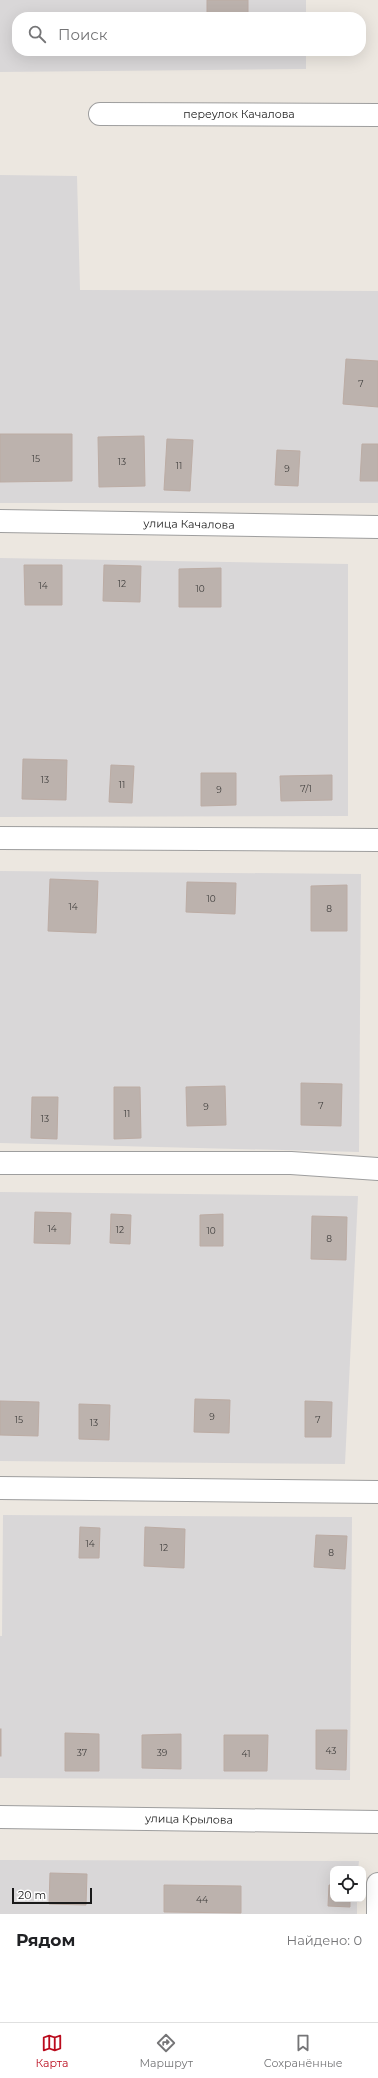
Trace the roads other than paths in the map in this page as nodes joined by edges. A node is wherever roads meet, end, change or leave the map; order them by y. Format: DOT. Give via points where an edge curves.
graph roads {
  1 [pos="100,114"];
  2 [pos="378,115"];
  3 [pos="0,521"];
  4 [pos="378,527"];
  5 [pos="0,838"];
  6 [pos="378,840"];
  7 [pos="0,1163"];
  8 [pos="378,1169"];
  9 [pos="0,1488"];
  10 [pos="378,1492"];
  11 [pos="0,1817"];
  12 [pos="378,1822"];
  13 [pos="378,1884"];
  14 [pos="378,1914"];
  1 -- 2 [label="street, переулок Качалова"];
  3 -- 4 [label="street, улица Качалова"];
  5 -- 6 [label="street"];
  7 -- 8 [label="street" via="291,1163"];
  9 -- 10 [label="street"];
  11 -- 12 [label="street, улица Крылова"];
  13 -- 14 [label="street"];
}
